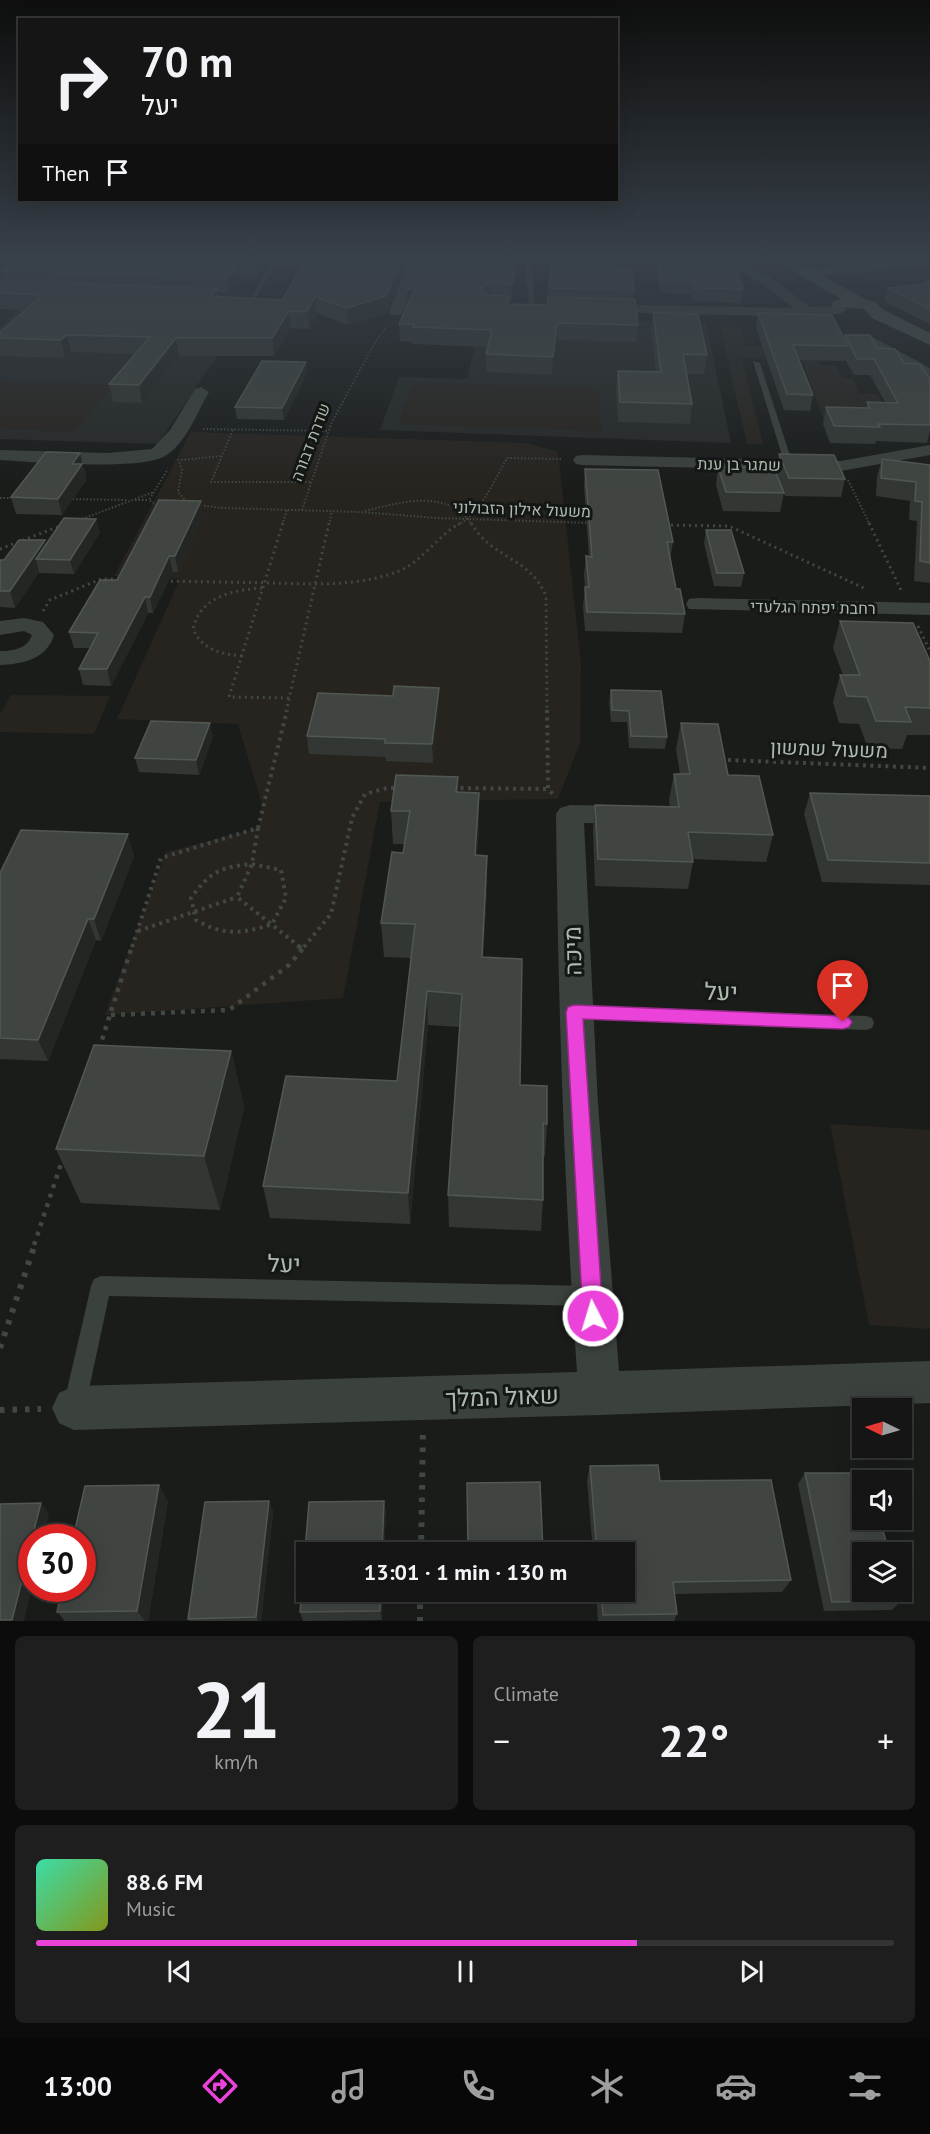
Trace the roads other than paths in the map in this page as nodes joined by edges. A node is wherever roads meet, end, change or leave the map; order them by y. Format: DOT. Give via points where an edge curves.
graph roads {
  1 [pos="904,335"];
  2 [pos="867,338"];
  3 [pos="930,349"];
  4 [pos="756,363"];
  5 [pos="930,374"];
  6 [pos="201,392"];
  7 [pos="930,450"];
  8 [pos="0,455"];
  9 [pos="582,460"];
  10 [pos="789,465"];
  11 [pos="697,604"];
  12 [pos="920,609"];
  13 [pos="0,628"];
  14 [pos="0,658"];
  15 [pos="625,815"];
  16 [pos="574,1012"];
  17 [pos="866,1023"];
  18 [pos="591,1296"];
  19 [pos="930,1382"];
  20 [pos="600,1394"];
  21 [pos="74,1408"];
  1 -- 3 [label="street"];
  2 -- 5 [label="street"];
  4 -- 10 [label="lane"];
  6 -- 8 [label="street" via="179,428 156,454 139,458"];
  7 -- 10 [label="street, שמגר בן ענת" via="841,466"];
  9 -- 10 [label="street, שמגר בן ענת"];
  11 -- 12 [label="street, רחבת יפתח הגלעדי"];
  13 -- 14 [label="street" via="32,626 43,636 38,646 21,656"];
  15 -- 16 [label="street, מיכה" via="559,801"];
  16 -- 17 [label="lane, יעל"];
  16 -- 18 [label="street, מיכה"];
  18 -- 20 [label="street, מיכה"];
  18 -- 21 [label="lane, יעל" via="101,1286"];
  19 -- 20 [label="street, שאול המלך"];
  20 -- 21 [label="street, שאול המלך"];
}
